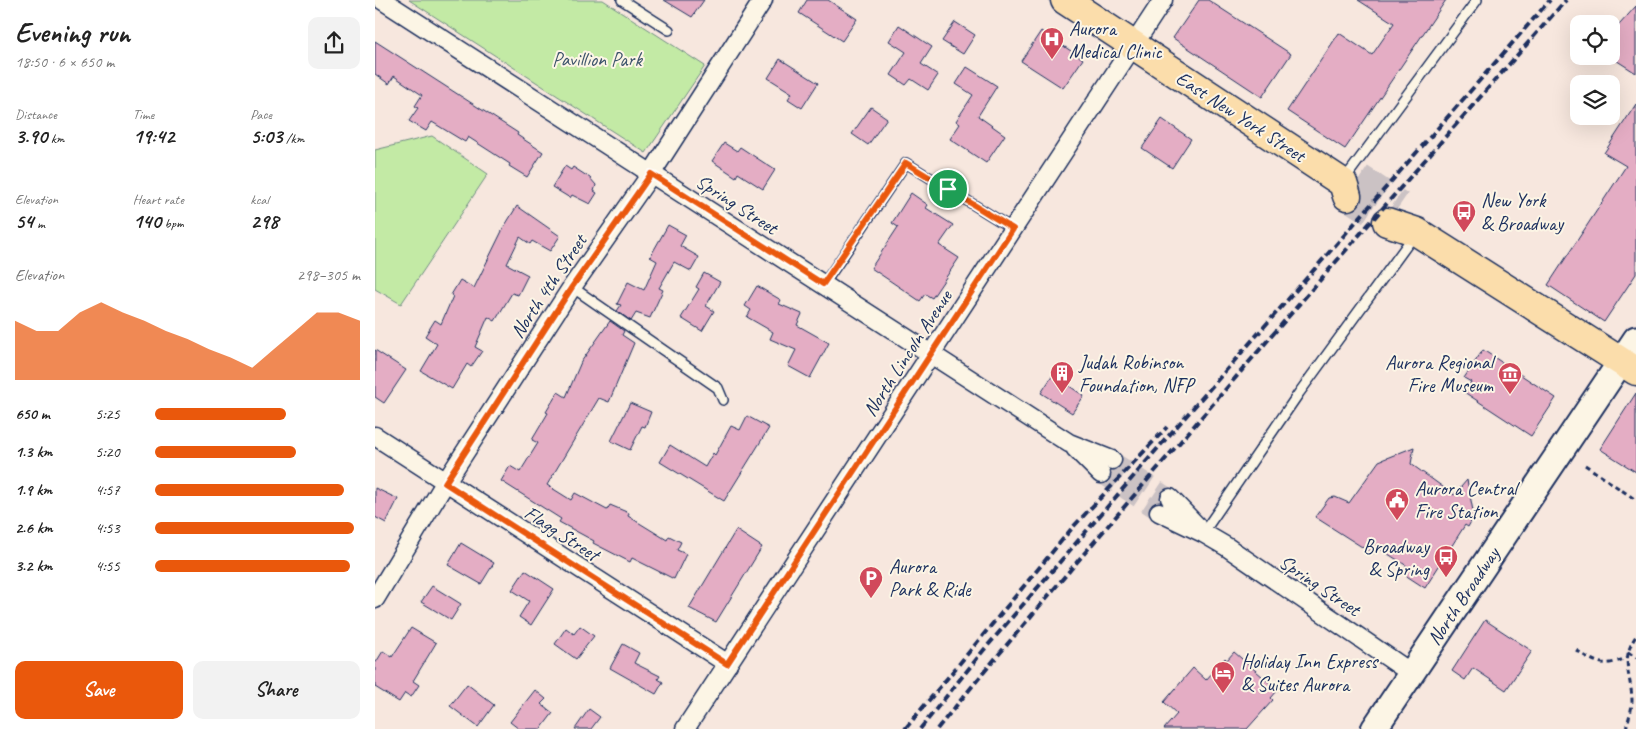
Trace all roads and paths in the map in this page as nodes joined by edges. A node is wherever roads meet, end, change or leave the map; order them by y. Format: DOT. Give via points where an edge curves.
graph roads {
  1 [pos="382,0"];
  2 [pos="623,0"];
  3 [pos="763,0"];
  4 [pos="1065,0"];
  5 [pos="1163,0"];
  6 [pos="1477,0"];
  7 [pos="669,30"];
  8 [pos="1134,46"];
  9 [pos="651,174"];
  10 [pos="1350,185"];
  11 [pos="1393,213"];
  12 [pos="1013,229"];
  13 [pos="1417,232"];
  14 [pos="823,284"];
  15 [pos="572,287"];
  16 [pos="1636,339"];
  17 [pos="932,354"];
  18 [pos="1628,366"];
  19 [pos="723,400"];
  20 [pos="375,436"];
  21 [pos="1069,443"];
  22 [pos="1113,460"];
  23 [pos="1585,465"];
  24 [pos="1101,474"];
  25 [pos="445,483"];
  26 [pos="1170,498"];
  27 [pos="1636,500"];
  28 [pos="1159,512"];
  29 [pos="1203,533"];
  30 [pos="375,599"];
  31 [pos="1636,636"];
  32 [pos="1576,650"];
  33 [pos="1627,652"];
  34 [pos="1626,658"];
  35 [pos="1636,658"];
  36 [pos="727,664"];
  37 [pos="1411,673"];
  38 [pos="685,729"];
  39 [pos="1374,729"];
  40 [pos="1626,729"];
  1 -- 9 [label="street, Spring Street"];
  2 -- 7 [label="lane"];
  3 -- 9 [label="street, North 4th Street"];
  4 -- 8 [label="main road, East New York Street"];
  5 -- 8 [label="street, North Lincoln Avenue"];
  6 -- 10 [label="lane"];
  8 -- 10 [label="main road, East New York Street"];
  8 -- 12 [label="street, North Lincoln Avenue"];
  9 -- 14 [label="street, Spring Street"];
  9 -- 15 [label="street, North 4th Street"];
  11 -- 13 [label="main road"];
  12 -- 14 [label="lane" via="906,163"];
  12 -- 17 [label="street, North Lincoln Avenue"];
  13 -- 18 [label="main road"];
  13 -- 29 [label="lane" via="1299,393"];
  14 -- 17 [label="street, Spring Street"];
  15 -- 19 [label="lane" via="718,388"];
  15 -- 25 [label="street, North 4th Street"];
  16 -- 18 [label="main road, North Broadway"];
  17 -- 21 [label="street, Spring Street"];
  17 -- 36 [label="street, North Lincoln Avenue"];
  18 -- 37 [label="main road, North Broadway"];
  20 -- 25 [label="street, Flagg Street"];
  21 -- 22 [label="street, Spring Street"];
  21 -- 24 [label="street, Spring Street"];
  23 -- 27 [label="path"];
  25 -- 30 [label="street, North 4th Street"];
  25 -- 36 [label="street, Flagg Street"];
  26 -- 29 [label="street, Spring Street"];
  28 -- 29 [label="street, Spring Street"];
  29 -- 37 [label="street, Spring Street"];
  31 -- 33 [label="path"];
  32 -- 34 [label="path" via="1601,664 1613,664"];
  33 -- 34 [label="path"];
  33 -- 35 [label="path"];
  34 -- 40 [label="path" via="1632,702"];
  36 -- 38 [label="street, North Lincoln Avenue"];
  37 -- 39 [label="main road, North Broadway"];
}
